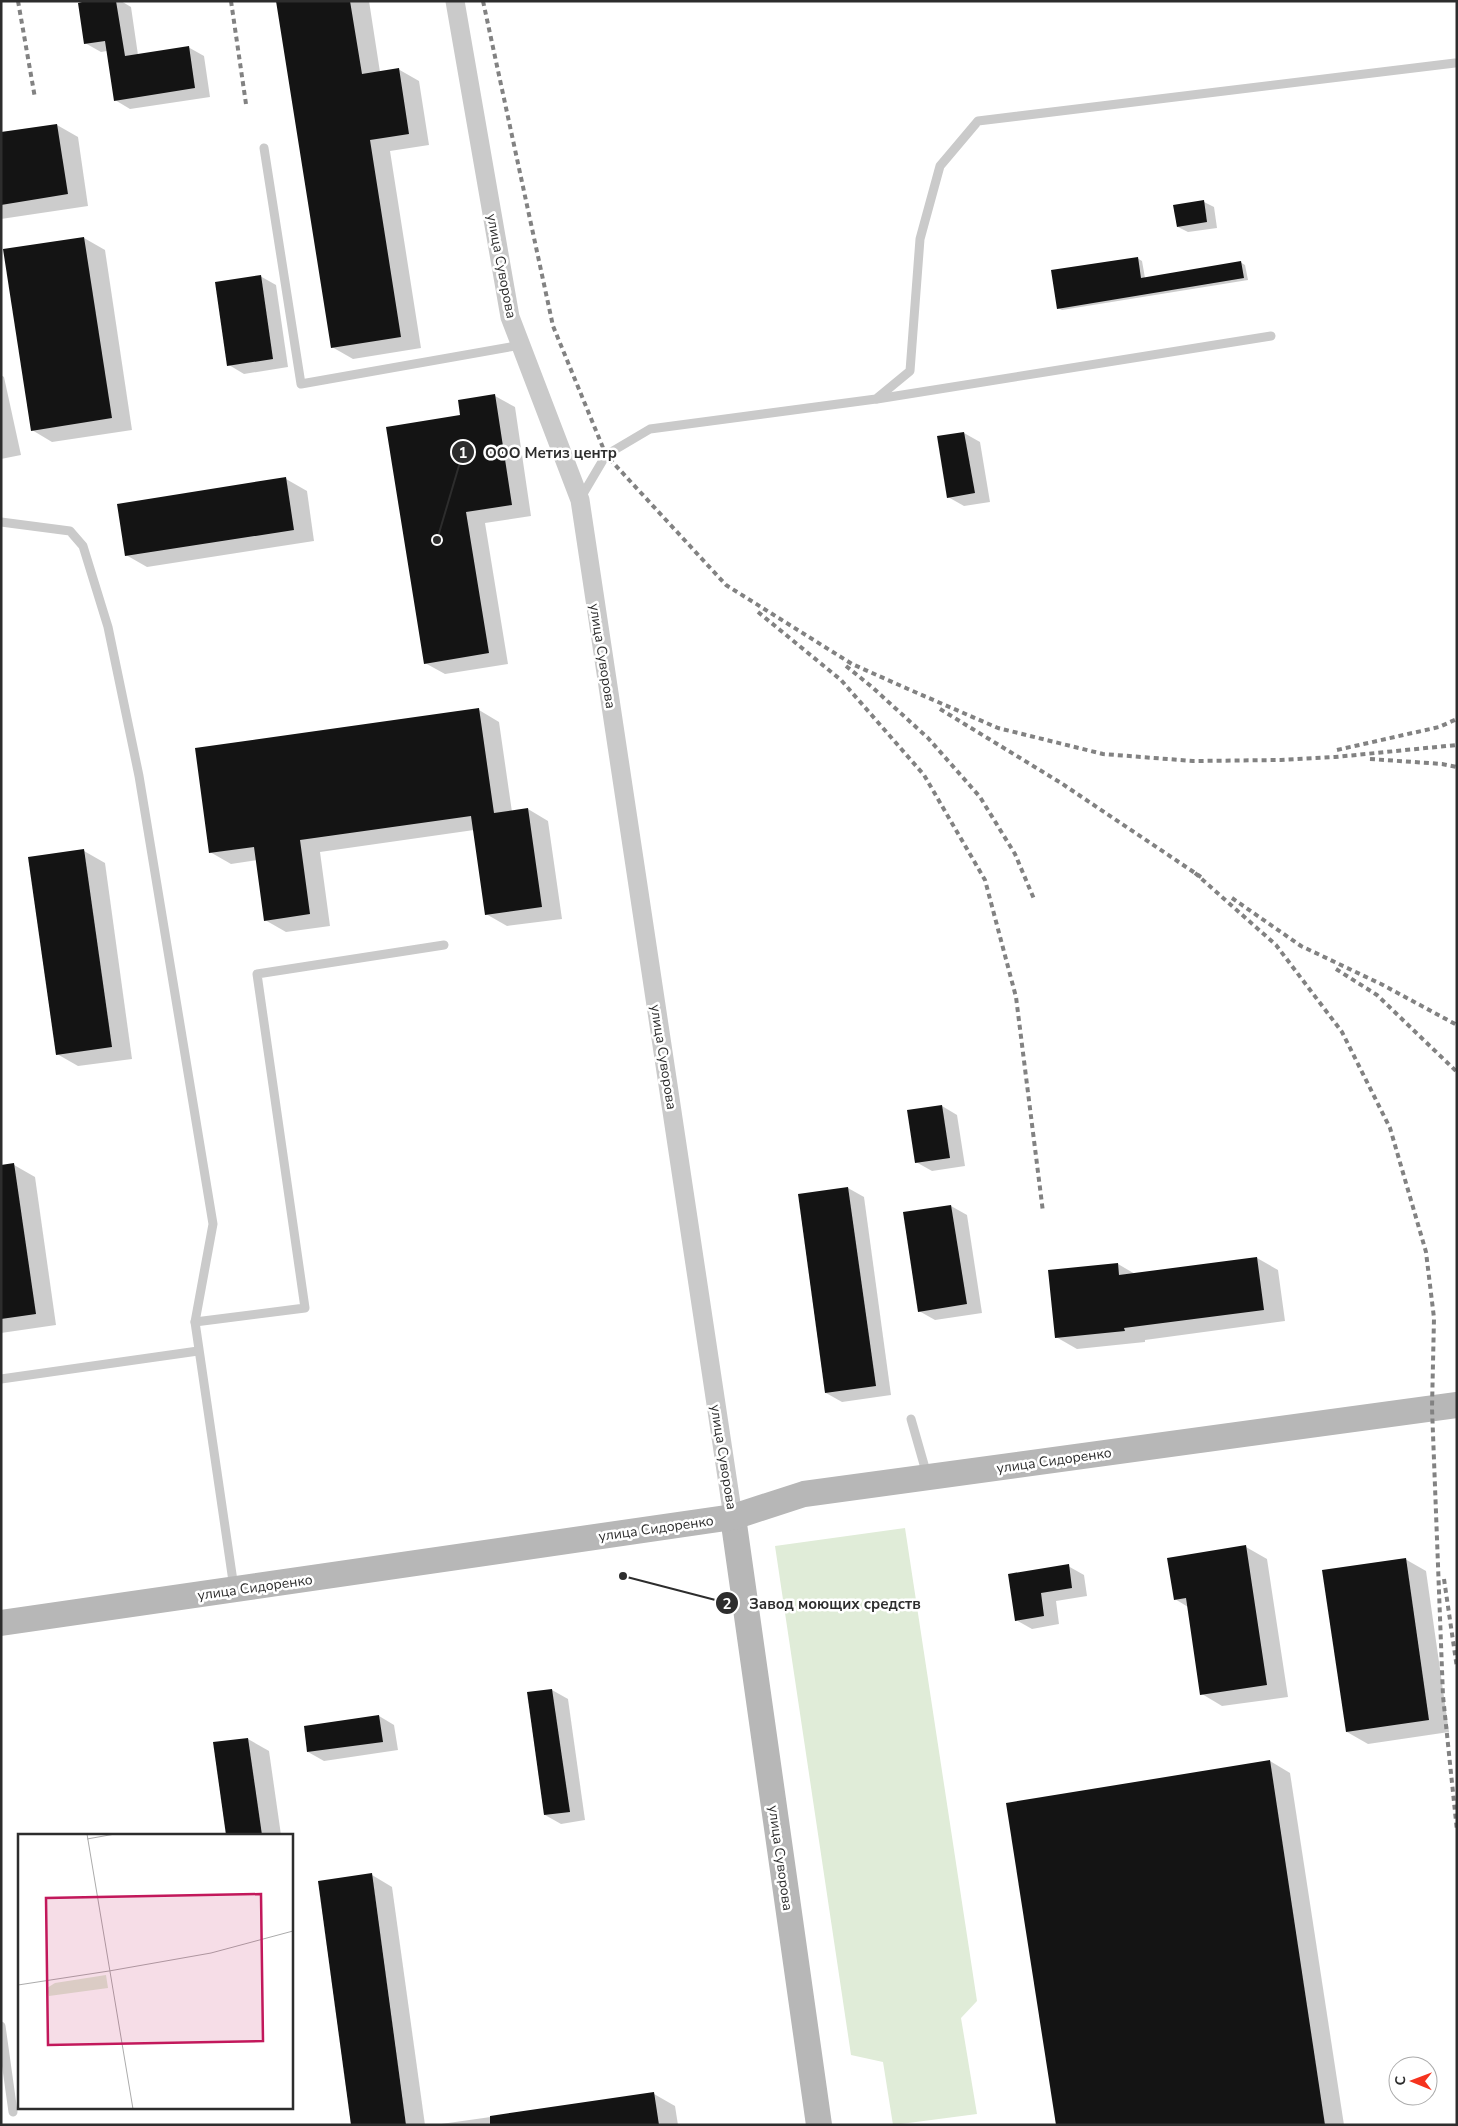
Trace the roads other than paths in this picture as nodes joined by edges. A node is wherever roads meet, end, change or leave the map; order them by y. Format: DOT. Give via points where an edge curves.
graph roads {
  1 [pos="455,1"];
  2 [pos="1455,63"];
  3 [pos="264,148"];
  4 [pos="1271,336"];
  5 [pos="520,345"];
  6 [pos="876,399"];
  7 [pos="580,500"];
  8 [pos="1,522"];
  9 [pos="444,945"];
  10 [pos="195,1322"];
  11 [pos="198,1351"];
  12 [pos="1,1379"];
  13 [pos="1457,1405"];
  14 [pos="911,1419"];
  15 [pos="927,1478"];
  16 [pos="733,1517"];
  17 [pos="234,1590"];
  18 [pos="1,1623"];
  19 [pos="1,2026"];
  20 [pos="13,2112"];
  21 [pos="819,2125"];
  1 -- 5 [label="street, улица Суворова" via="510,317"];
  2 -- 6 [label="lane" via="978,121 940,166 922,230 910,372"];
  3 -- 5 [label="lane" via="301,384"];
  4 -- 6 [label="lane"];
  5 -- 7 [label="street, улица Суворова"];
  6 -- 7 [label="lane" via="650,429 606,455"];
  7 -- 16 [label="street, улица Суворова"];
  8 -- 10 [label="lane" via="70,531 83,546 108,627 139,776 213,1224"];
  9 -- 10 [label="lane" via="258,974 306,1308"];
  10 -- 11 [label="lane"];
  11 -- 12 [label="lane"];
  11 -- 17 [label="lane"];
  13 -- 15 [label="street, улица Сидоренко"];
  14 -- 15 [label="lane"];
  15 -- 16 [label="street, улица Сидоренко" via="804,1494"];
  16 -- 17 [label="street, улица Сидоренко"];
  16 -- 21 [label="street, улица Суворова"];
  17 -- 18 [label="street, улица Сидоренко"];
  19 -- 20 [label="lane"];
}
